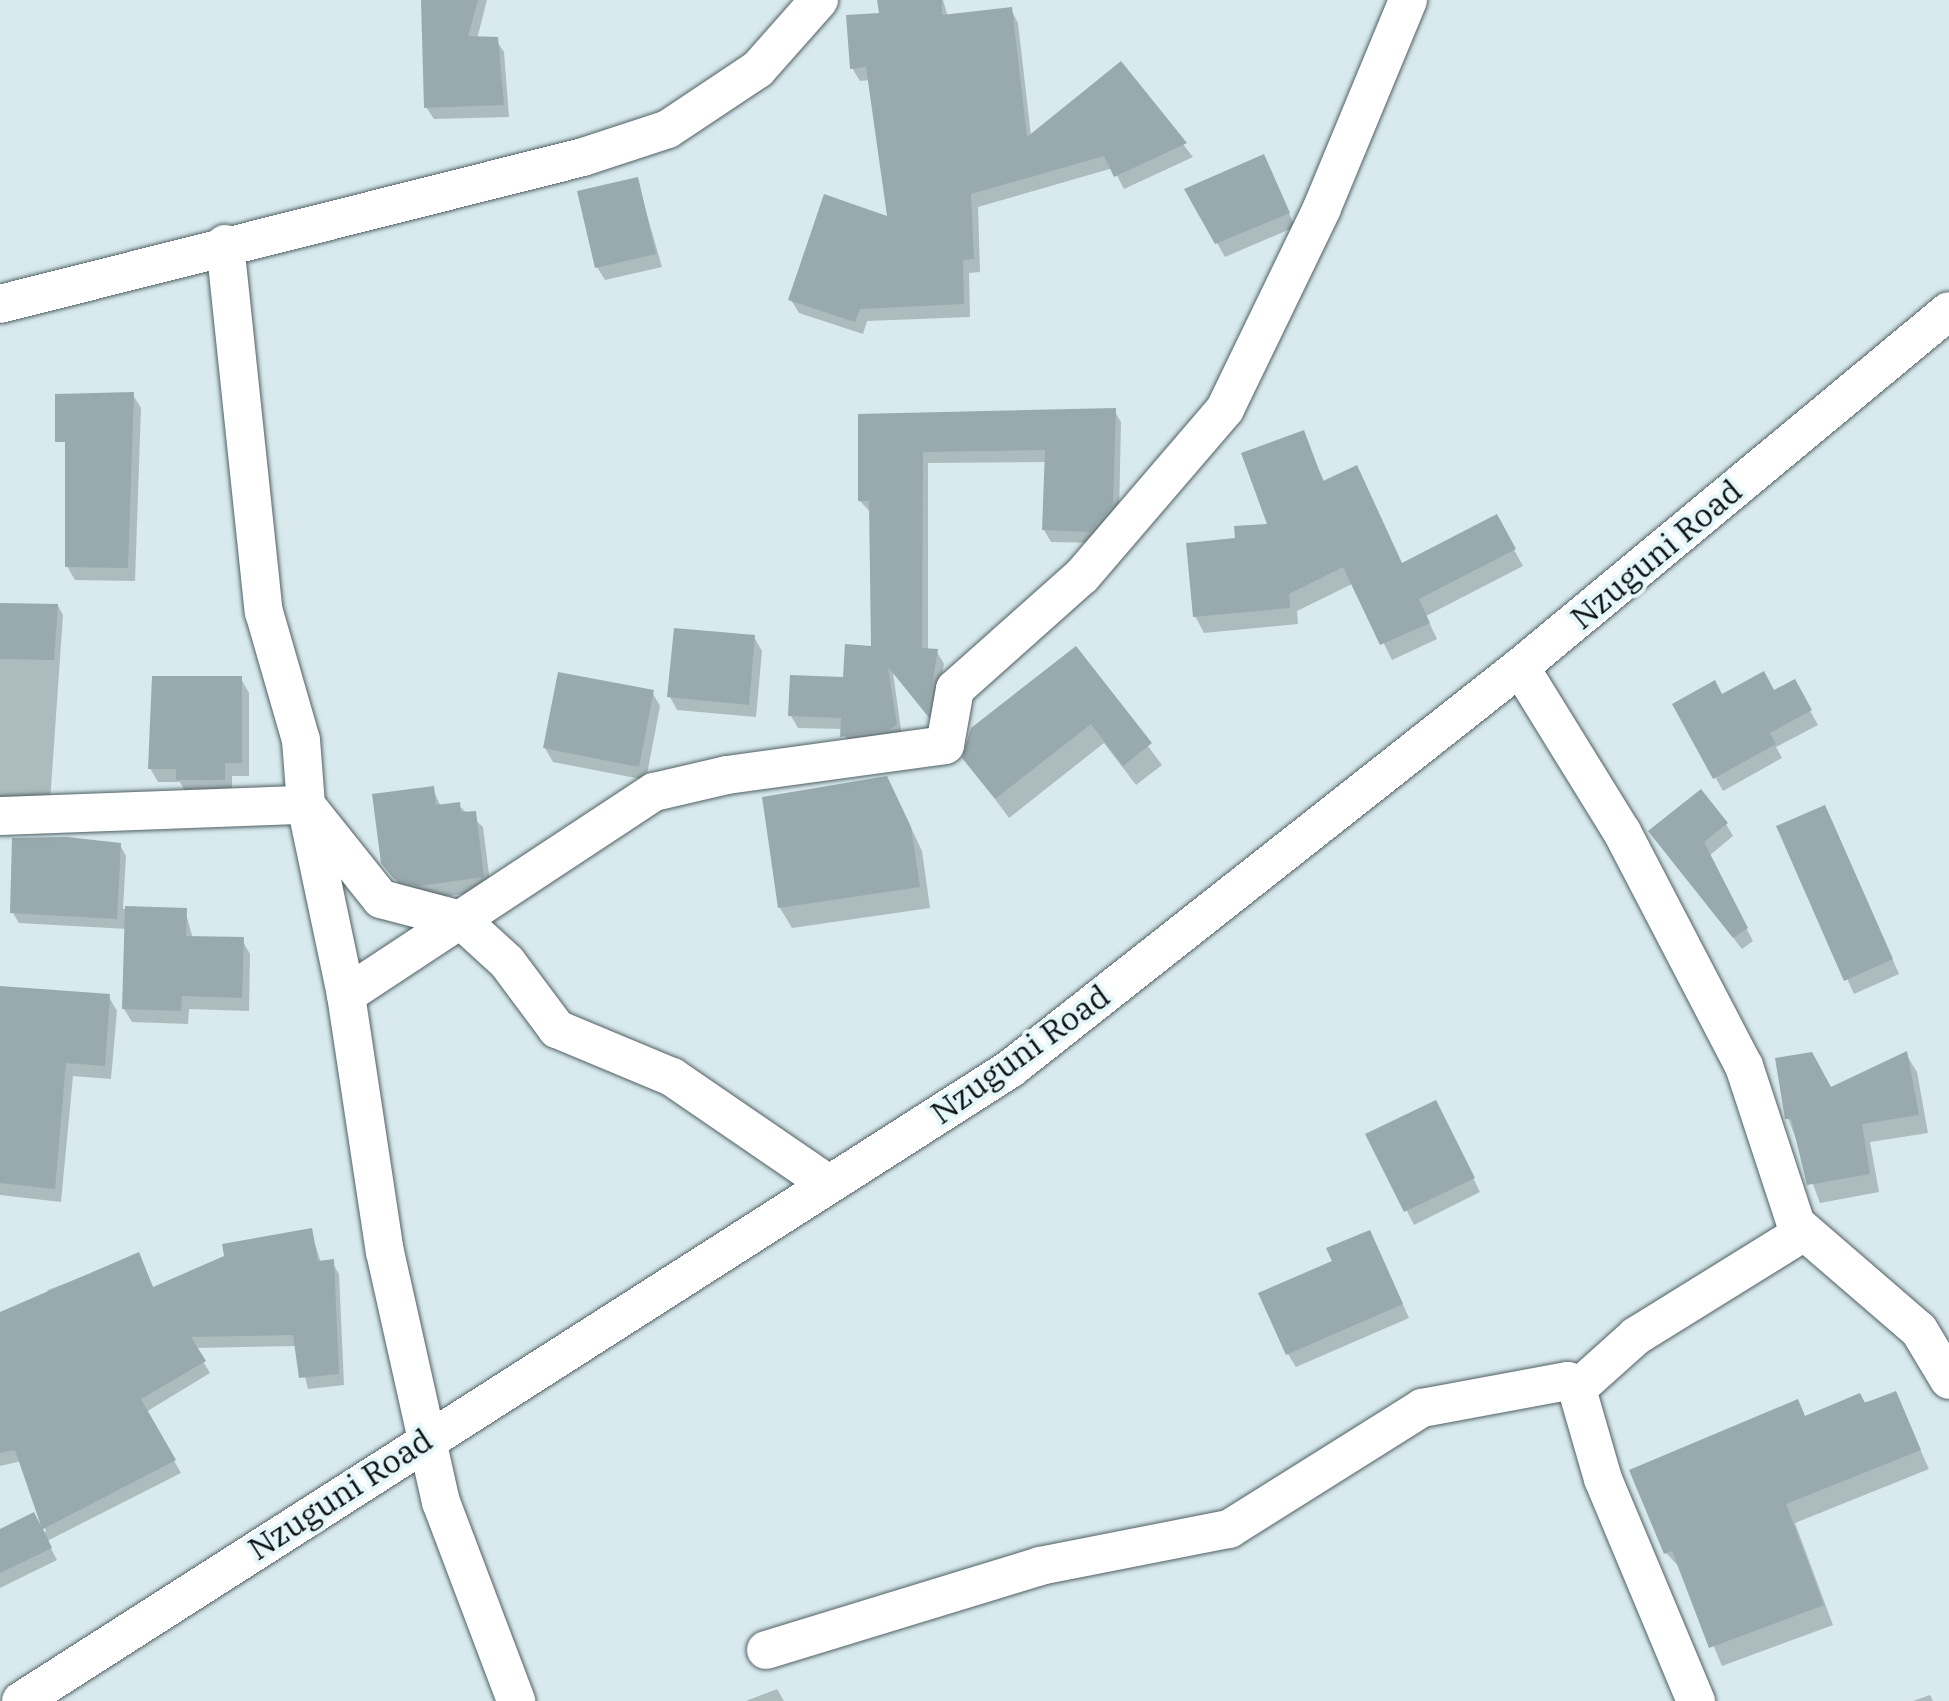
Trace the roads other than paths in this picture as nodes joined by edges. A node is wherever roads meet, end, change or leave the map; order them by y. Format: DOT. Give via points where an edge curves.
graph roads {
  1 [pos="819,0"];
  2 [pos="1408,0"];
  3 [pos="225,244"];
  4 [pos="0,304"];
  5 [pos="1948,314"];
  6 [pos="1520,667"];
  7 [pos="306,804"];
  8 [pos="0,816"];
  9 [pos="461,920"];
  10 [pos="346,995"];
  11 [pos="828,1184"];
  12 [pos="1802,1233"];
  13 [pos="1945,1360"];
  14 [pos="1577,1389"];
  15 [pos="423,1439"];
  16 [pos="766,1650"];
  17 [pos="21,1701"];
  18 [pos="516,1701"];
  19 [pos="1696,1701"];
  1 -- 3 [label="street" via="758,68 668,130"];
  2 -- 9 [label="street" via="1322,208 1226,409 1082,576 955,689 945,745 727,775 654,792"];
  3 -- 4 [label="street"];
  3 -- 7 [label="street" via="264,612 301,740"];
  5 -- 6 [label="street, Nzuguni Road"];
  6 -- 11 [label="street, Nzuguni Road" via="1010,1069"];
  6 -- 12 [label="street" via="1622,832 1744,1066"];
  7 -- 8 [label="street"];
  7 -- 9 [label="street" via="381,899"];
  7 -- 10 [label="street"];
  9 -- 10 [label="street"];
  9 -- 11 [label="street" via="508,962 557,1029 672,1076"];
  10 -- 15 [label="street" via="385,1252"];
  11 -- 15 [label="street, Nzuguni Road"];
  12 -- 13 [label="street" via="1919,1330"];
  12 -- 14 [label="street" via="1636,1336"];
  14 -- 16 [label="street" via="1568,1381 1422,1408 1229,1529 1040,1566"];
  14 -- 19 [label="street" via="1603,1479"];
  15 -- 17 [label="street, Nzuguni Road"];
  15 -- 18 [label="street" via="460,1564"];
}
